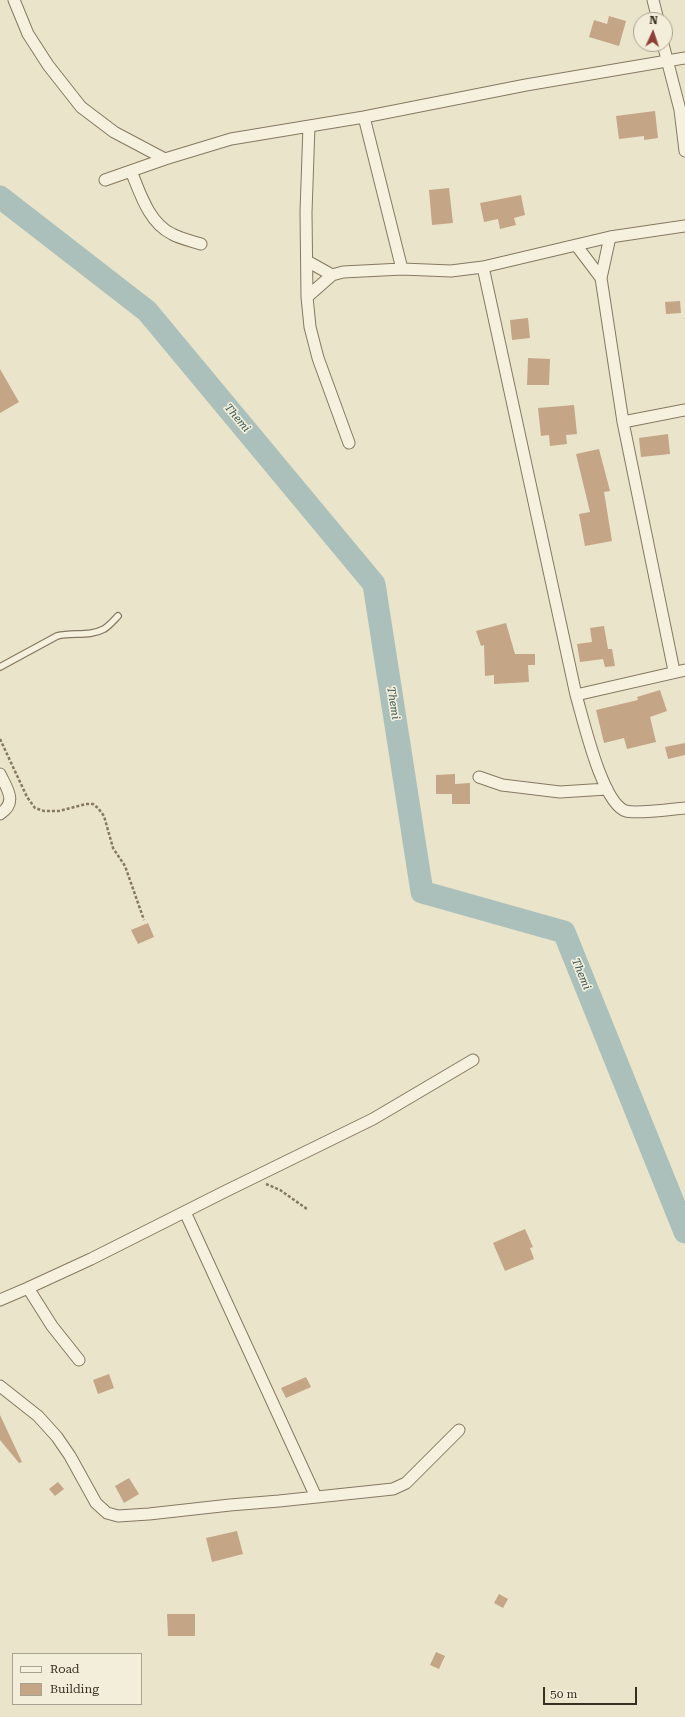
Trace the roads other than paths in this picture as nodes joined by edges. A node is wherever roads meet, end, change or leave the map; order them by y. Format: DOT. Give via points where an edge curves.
graph roads {
  1 [pos="14,0"];
  2 [pos="653,0"];
  3 [pos="656,12"];
  4 [pos="665,52"];
  5 [pos="685,58"];
  6 [pos="667,62"];
  7 [pos="364,117"];
  8 [pos="309,126"];
  9 [pos="685,151"];
  10 [pos="165,159"];
  11 [pos="131,171"];
  12 [pos="105,180"];
  13 [pos="684,225"];
  14 [pos="610,237"];
  15 [pos="201,244"];
  16 [pos="576,245"];
  17 [pos="307,261"];
  18 [pos="483,267"];
  19 [pos="402,269"];
  20 [pos="332,275"];
  21 [pos="601,278"];
  22 [pos="307,296"];
  23 [pos="685,410"];
  24 [pos="623,422"];
  25 [pos="349,443"];
  26 [pos="118,616"];
  27 [pos="0,667"];
  28 [pos="680,670"];
  29 [pos="576,695"];
  30 [pos="0,774"];
  31 [pos="479,777"];
  32 [pos="606,789"];
  33 [pos="685,808"];
  34 [pos="0,814"];
  35 [pos="473,1060"];
  36 [pos="185,1212"];
  37 [pos="28,1288"];
  38 [pos="0,1300"];
  39 [pos="79,1360"];
  40 [pos="0,1386"];
  41 [pos="459,1430"];
  42 [pos="316,1497"];
  1 -- 10 [label="street" via="28,34 48,65 81,107 114,132"];
  2 -- 3 [label="street"];
  4 -- 6 [label="street"];
  5 -- 6 [label="street"];
  6 -- 7 [label="street" via="526,85"];
  6 -- 9 [label="street" via="680,110"];
  7 -- 8 [label="street"];
  7 -- 19 [label="street"];
  8 -- 10 [label="street" via="231,139"];
  8 -- 17 [label="street"];
  10 -- 11 [label="street"];
  11 -- 12 [label="street"];
  11 -- 15 [label="street" via="145,204 157,221 172,234"];
  13 -- 14 [label="street"];
  14 -- 16 [label="street"];
  14 -- 21 [label="street"];
  16 -- 18 [label="street"];
  16 -- 21 [label="street"];
  17 -- 20 [label="street"];
  17 -- 22 [label="street"];
  18 -- 19 [label="street" via="451,271"];
  18 -- 29 [label="street"];
  19 -- 20 [label="street" via="343,272"];
  20 -- 22 [label="street"];
  21 -- 24 [label="street"];
  22 -- 25 [label="street" via="310,327 318,358"];
  23 -- 24 [label="street"];
  24 -- 28 [label="street"];
  26 -- 27 [label="lane" via="95,633 57,636"];
  28 -- 29 [label="street"];
  29 -- 32 [label="street" via="594,758"];
  30 -- 34 [label="street" via="10,795 8,808"];
  31 -- 32 [label="street" via="502,785 560,792"];
  32 -- 33 [label="street" via="618,806 626,811"];
  35 -- 36 [label="street" via="373,1119"];
  36 -- 37 [label="street"];
  36 -- 42 [label="street"];
  37 -- 38 [label="street"];
  37 -- 39 [label="street" via="52,1326"];
  40 -- 42 [label="street" via="38,1416 57,1437 96,1503 107,1513 118,1516 148,1514"];
  41 -- 42 [label="street" via="406,1483 393,1489"];
}
